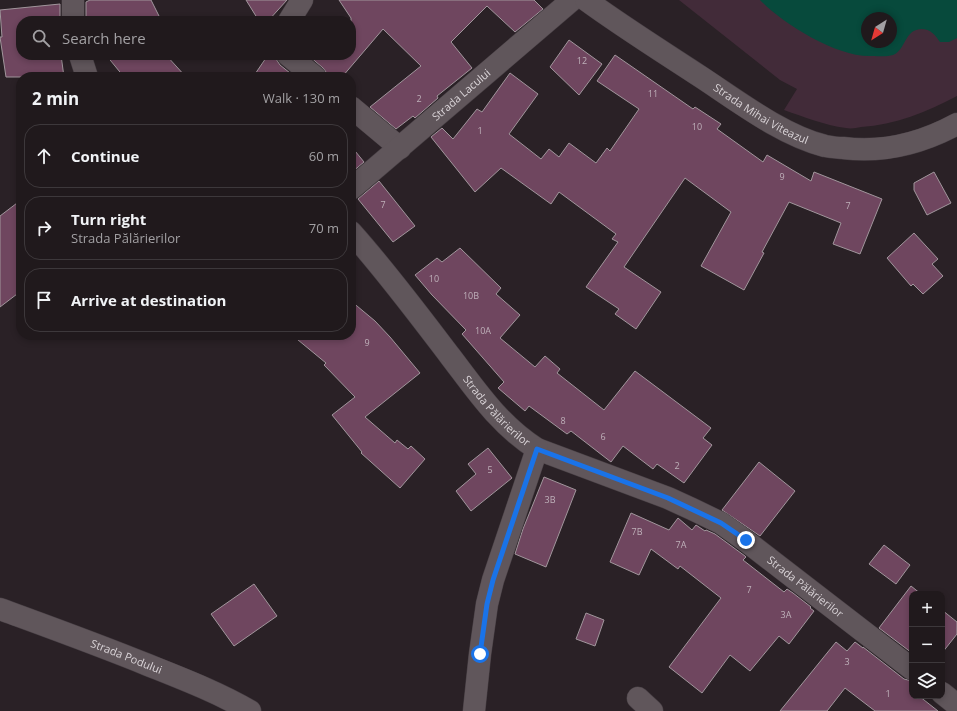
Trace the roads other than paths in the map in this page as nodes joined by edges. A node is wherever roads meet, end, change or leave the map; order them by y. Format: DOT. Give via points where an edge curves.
graph roads {
  1 [pos="73,0"];
  2 [pos="302,0"];
  3 [pos="572,0"];
  4 [pos="586,0"];
  5 [pos="73,16"];
  6 [pos="292,16"];
  7 [pos="82,60"];
  8 [pos="294,60"];
  9 [pos="85,72"];
  10 [pos="309,72"];
  11 [pos="356,111"];
  12 [pos="957,124"];
  13 [pos="400,148"];
  14 [pos="356,185"];
  15 [pos="356,238"];
  16 [pos="537,449"];
  17 [pos="0,609"];
  18 [pos="909,667"];
  19 [pos="945,695"];
  20 [pos="957,705"];
  21 [pos="250,711"];
  22 [pos="474,711"];
  1 -- 5 [label="street"];
  2 -- 6 [label="street"];
  3 -- 13 [label="street, Strada Lacului"];
  4 -- 12 [label="street, Strada Mihai Viteazul" via="762,117 794,134 826,146 860,150 893,147 913,143"];
  7 -- 9 [label="street"];
  8 -- 10 [label="street"];
  11 -- 13 [label="street"];
  13 -- 14 [label="street, Strada Lacului"];
  15 -- 16 [label="street, Strada Pălărierilor" via="496,416 522,440"];
  16 -- 18 [label="street, Strada Pălărierilor" via="668,498 721,523"];
  16 -- 22 [label="street" via="487,604"];
  17 -- 21 [label="street, Strada Podului" via="204,688"];
  19 -- 20 [label="street"];
}
